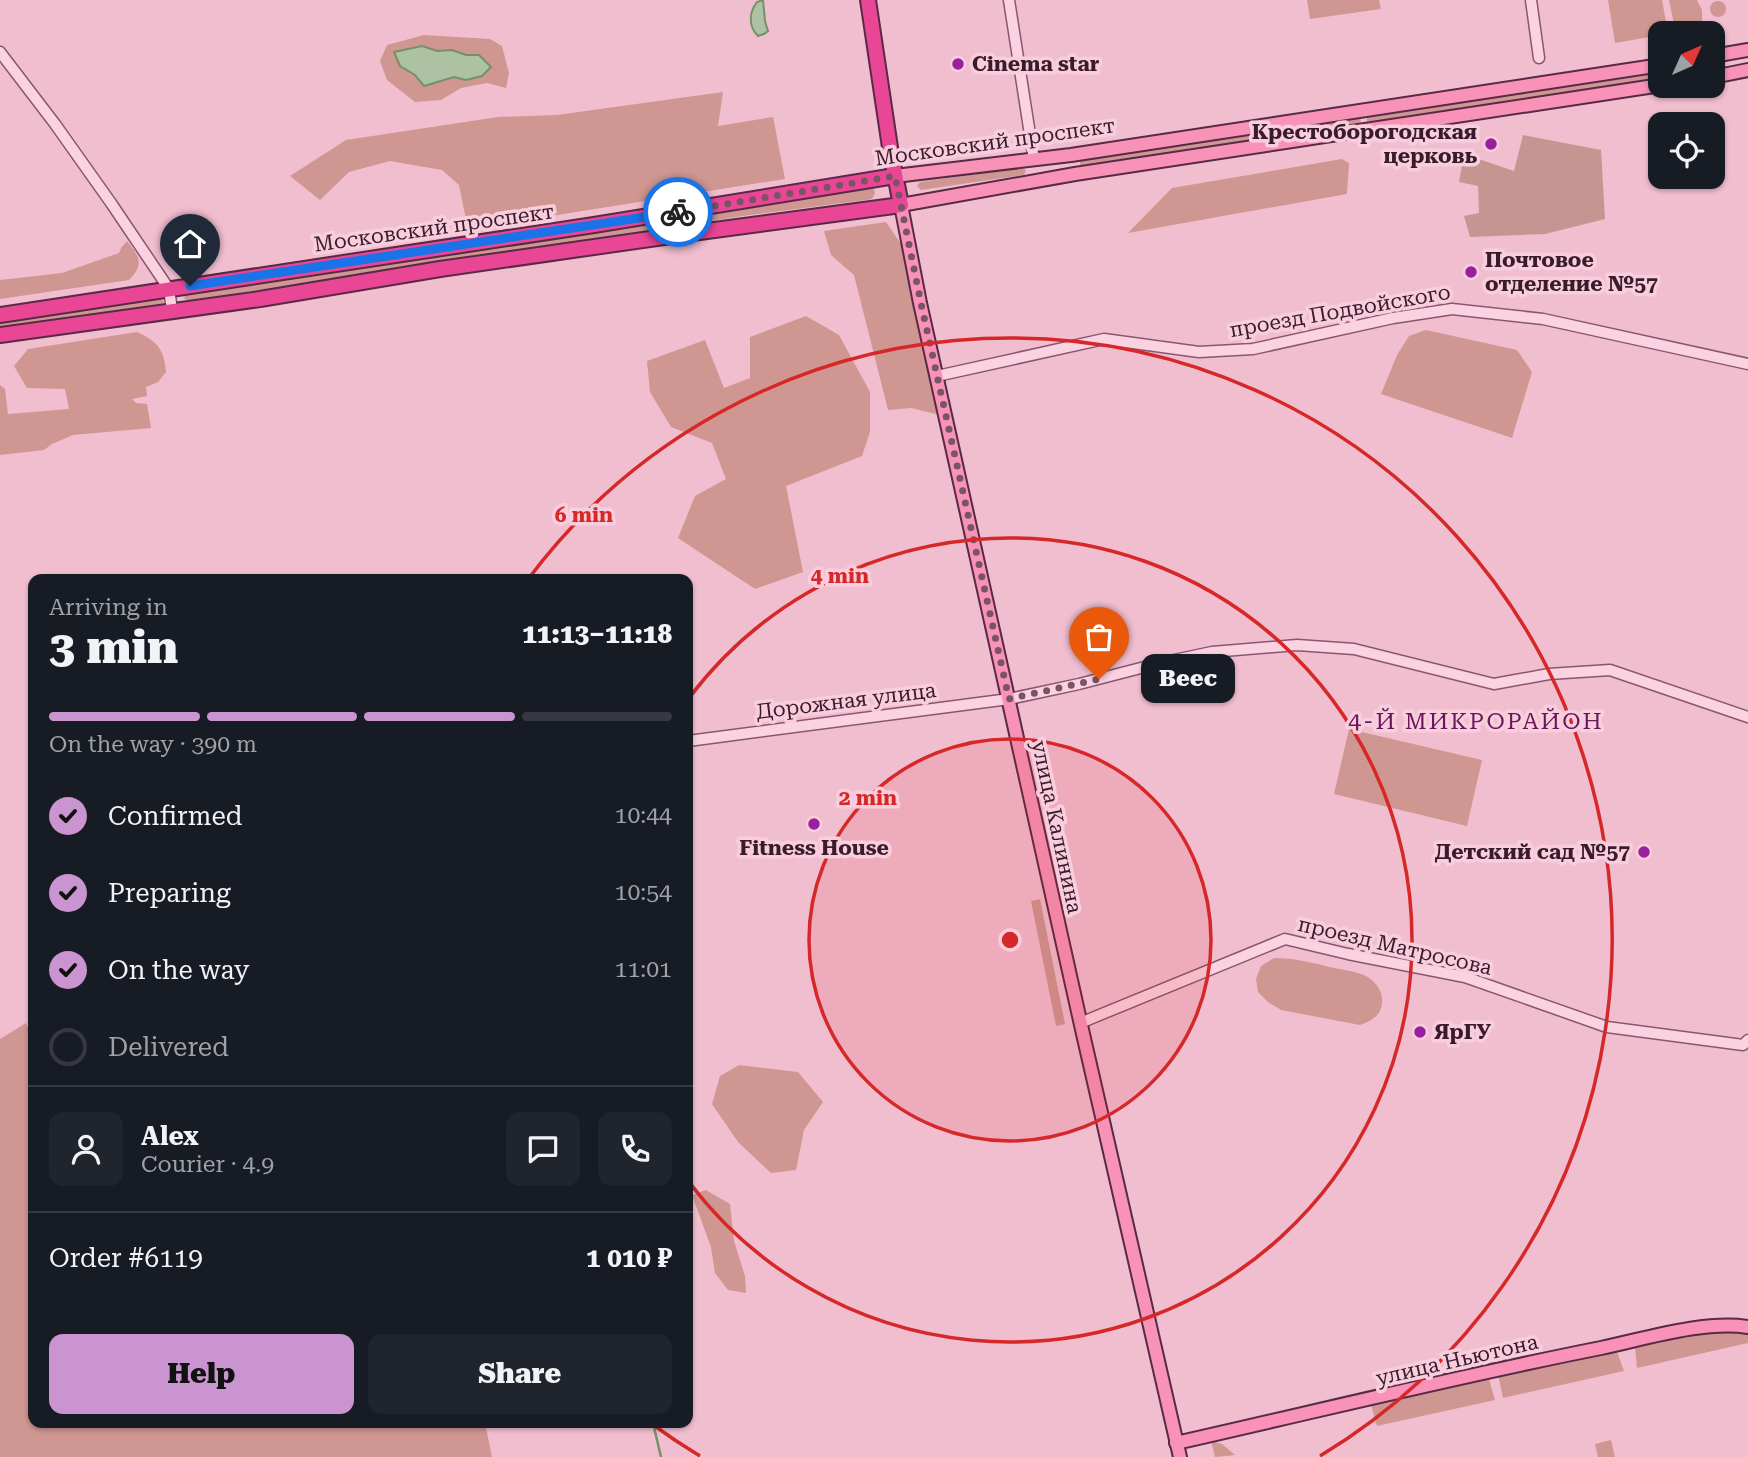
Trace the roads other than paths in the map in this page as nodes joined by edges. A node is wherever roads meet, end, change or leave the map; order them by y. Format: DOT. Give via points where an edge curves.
graph roads {
  1 [pos="868,0"];
  2 [pos="1009,0"];
  3 [pos="1531,0"];
  4 [pos="1748,50"];
  5 [pos="0,51"];
  6 [pos="1726,54"];
  7 [pos="1539,58"];
  8 [pos="1648,67"];
  9 [pos="1748,70"];
  10 [pos="1726,74"];
  11 [pos="1648,88"];
  12 [pos="1071,155"];
  13 [pos="1034,160"];
  14 [pos="1074,174"];
  15 [pos="895,176"];
  16 [pos="1037,180"];
  17 [pos="901,205"];
  18 [pos="169,289"];
  19 [pos="172,310"];
  20 [pos="0,315"];
  21 [pos="0,335"];
  22 [pos="1748,364"];
  23 [pos="937,376"];
  24 [pos="1009,699"];
  25 [pos="1748,717"];
  26 [pos="693,740"];
  27 [pos="1080,1023"];
  28 [pos="1748,1040"];
  29 [pos="1748,1327"];
  30 [pos="1176,1443"];
  31 [pos="1180,1457"];
  1 -- 15 [label="highway"];
  2 -- 13 [label="street"];
  3 -- 7 [label="street"];
  4 -- 6 [label="main road"];
  5 -- 18 [label="street"];
  8 -- 12 [label="main road, Московский проспект"];
  9 -- 10 [label="main road"];
  11 -- 14 [label="main road, Московский проспект"];
  12 -- 13 [label="main road, Московский проспект"];
  12 -- 14 [label="main road"];
  13 -- 15 [label="main road, Московский проспект"];
  13 -- 16 [label="main road"];
  14 -- 16 [label="main road, Московский проспект"];
  15 -- 17 [label="highway"];
  15 -- 18 [label="highway, Московский проспект"];
  16 -- 17 [label="main road, Московский проспект"];
  17 -- 19 [label="highway, Московский проспект"];
  17 -- 23 [label="main road, улица Калинина"];
  18 -- 19 [label="street"];
  18 -- 20 [label="highway, Московский проспект"];
  19 -- 21 [label="highway, Московский проспект"];
  22 -- 23 [label="street, проезд Подвойского" via="1543,319 1452,309 1253,349 1199,352 1104,339"];
  23 -- 24 [label="main road, улица Калинина"];
  24 -- 25 [label="street, Дорожная улица" via="1212,652 1297,645 1354,649 1494,684 1610,670"];
  24 -- 26 [label="street, Дорожная улица"];
  24 -- 27 [label="main road, улица Калинина"];
  27 -- 28 [label="street, проезд Матросова" via="1285,939 1465,977 1607,1027 1743,1045"];
  27 -- 30 [label="main road, улица Калинина"];
  29 -- 30 [label="main road, улица Ньютона" via="1709,1326"];
  30 -- 31 [label="main road, улица Калинина"];
}
